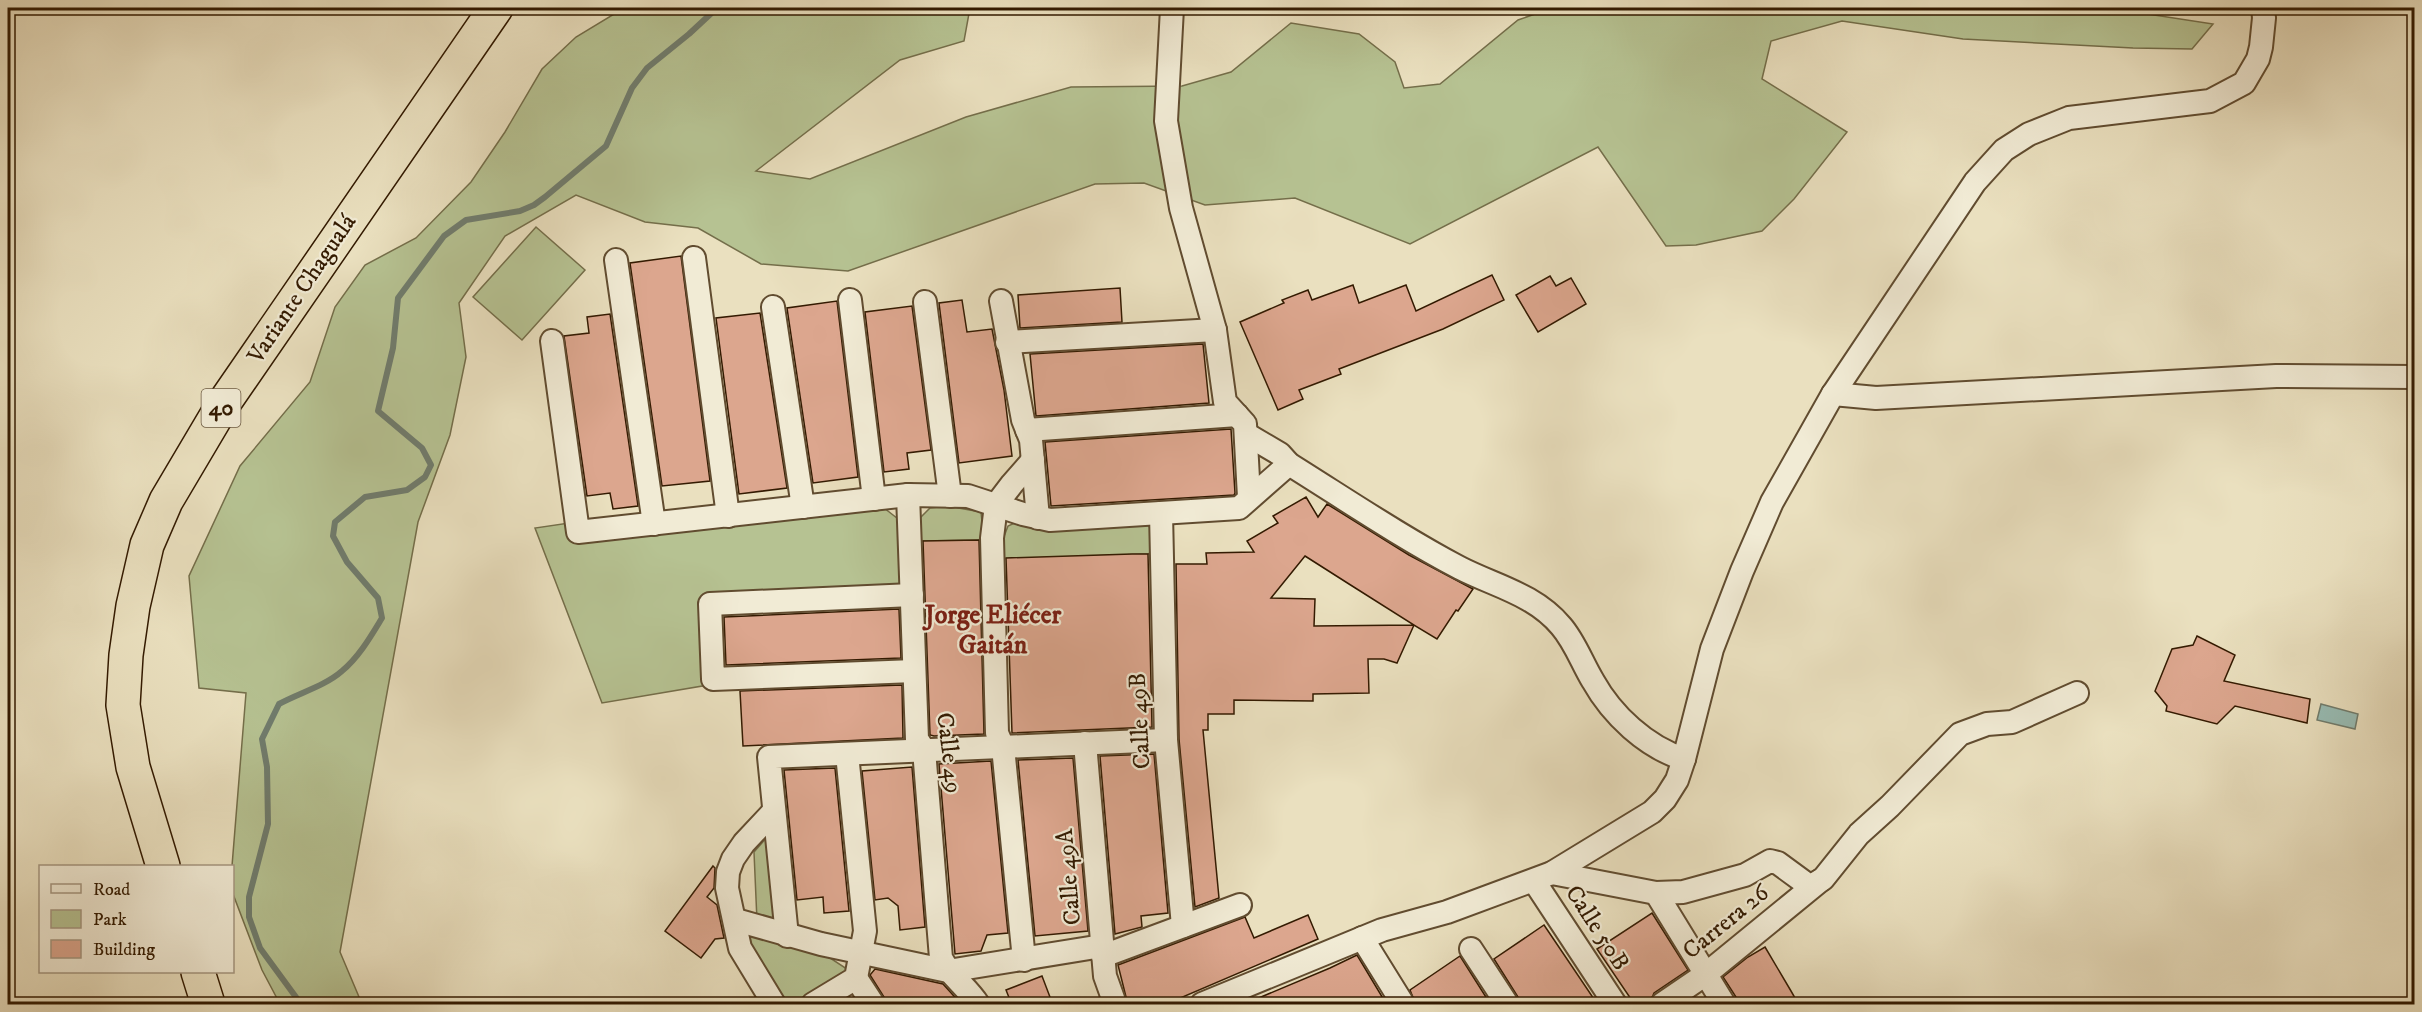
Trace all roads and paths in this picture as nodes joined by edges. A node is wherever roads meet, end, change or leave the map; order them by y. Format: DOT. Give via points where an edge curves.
graph roads {
  1 [pos="496,8"];
  2 [pos="1172,8"];
  3 [pos="2263,13"];
  4 [pos="694,258"];
  5 [pos="616,261"];
  6 [pos="849,300"];
  7 [pos="1001,301"];
  8 [pos="925,302"];
  9 [pos="773,307"];
  10 [pos="1215,330"];
  11 [pos="552,340"];
  12 [pos="1007,342"];
  13 [pos="2415,377"];
  14 [pos="1833,393"];
  15 [pos="1242,424"];
  16 [pos="1027,430"];
  17 [pos="1033,460"];
  18 [pos="1289,464"];
  19 [pos="908,495"];
  20 [pos="950,496"];
  21 [pos="1249,497"];
  22 [pos="874,499"];
  23 [pos="996,505"];
  24 [pos="802,507"];
  25 [pos="1161,513"];
  26 [pos="728,516"];
  27 [pos="1038,518"];
  28 [pos="654,524"];
  29 [pos="912,595"];
  30 [pos="914,671"];
  31 [pos="2077,693"];
  32 [pos="1166,740"];
  33 [pos="1084,743"];
  34 [pos="1003,747"];
  35 [pos="924,750"];
  36 [pos="847,754"];
  37 [pos="1684,759"];
  38 [pos="774,811"];
  39 [pos="162,865"];
  40 [pos="1543,877"];
  41 [pos="1822,879"];
  42 [pos="1656,893"];
  43 [pos="1240,905"];
  44 [pos="736,920"];
  45 [pos="1183,926"];
  46 [pos="787,936"];
  47 [pos="1362,938"];
  48 [pos="1471,949"];
  49 [pos="1103,951"];
  50 [pos="862,952"];
  51 [pos="1024,960"];
  52 [pos="948,971"];
  53 [pos="198,973"];
  54 [pos="1706,974"];
  55 [pos="856,978"];
  56 [pos="208,1005"];
  57 [pos="774,1005"];
  58 [pos="813,1005"];
  59 [pos="873,1005"];
  60 [pos="978,1005"];
  61 [pos="1115,1005"];
  62 [pos="1202,1005"];
  63 [pos="1403,1005"];
  64 [pos="1507,1005"];
  65 [pos="1615,1005"];
  66 [pos="1662,1005"];
  67 [pos="1724,1005"];
  1 -- 39 [label="highway, Variante Chagualá / 40" via="224,403 166,501 147,545 133,606 123,705 133,767"];
  2 -- 10 [label="street" via="1166,121 1181,208"];
  3 -- 14 [label="street" via="2258,59 2244,82 2210,101 2069,118 2029,134 2004,150 1975,182"];
  4 -- 26 [label="street"];
  5 -- 28 [label="street"];
  6 -- 22 [label="street"];
  7 -- 12 [label="street"];
  8 -- 20 [label="street"];
  9 -- 24 [label="street"];
  10 -- 12 [label="street"];
  10 -- 15 [label="street" via="1225,402"];
  11 -- 28 [label="street" via="578,532"];
  12 -- 16 [label="street"];
  13 -- 14 [label="street" via="2276,376 1876,398"];
  14 -- 37 [label="street" via="1773,502 1742,571 1712,650"];
  15 -- 16 [label="street"];
  15 -- 18 [label="street"];
  15 -- 21 [label="street"];
  16 -- 17 [label="street"];
  17 -- 23 [label="street"];
  17 -- 27 [label="street"];
  18 -- 21 [label="street"];
  18 -- 37 [label="street" via="1461,568 1505,586 1546,610 1572,642 1593,682 1635,732"];
  19 -- 20 [label="street"];
  19 -- 22 [label="street"];
  19 -- 29 [label="street, Calle 49"];
  20 -- 23 [label="street" via="968,496"];
  21 -- 25 [label="street" via="1239,508"];
  22 -- 24 [label="street"];
  23 -- 27 [label="street"];
  23 -- 34 [label="street" via="992,538 997,733"];
  24 -- 26 [label="street"];
  25 -- 27 [label="street"];
  25 -- 32 [label="street, Calle 49B"];
  26 -- 28 [label="street"];
  29 -- 30 [label="street, Calle 49"];
  29 -- 30 [label="street" via="710,604 713,679"];
  30 -- 35 [label="street, Calle 49" via="917,739"];
  31 -- 41 [label="street, Carrera 26" via="2012,722 1987,724 1960,734 1859,834"];
  32 -- 33 [label="street"];
  32 -- 45 [label="street, Calle 49B"];
  33 -- 34 [label="street"];
  33 -- 49 [label="street, Calle 49A"];
  34 -- 35 [label="street"];
  34 -- 51 [label="street"];
  35 -- 36 [label="street"];
  35 -- 52 [label="street, Calle 49" via="941,958"];
  36 -- 38 [label="street" via="769,757"];
  36 -- 50 [label="street" via="865,931"];
  37 -- 40 [label="street" via="1677,780 1652,812"];
  38 -- 44 [label="street" via="744,843 728,872 730,904"];
  38 -- 46 [label="street"];
  40 -- 42 [label="street"];
  40 -- 47 [label="street"];
  40 -- 65 [label="street, Calle 50B"];
  41 -- 42 [label="street" via="1808,885 1770,861 1718,884"];
  41 -- 54 [label="street, Carrera 26"];
  42 -- 54 [label="street"];
  43 -- 45 [label="street"];
  44 -- 46 [label="street"];
  44 -- 57 [label="street" via="740,948"];
  45 -- 49 [label="street"];
  46 -- 50 [label="street"];
  47 -- 62 [label="street"];
  47 -- 63 [label="street"];
  48 -- 64 [label="street"];
  49 -- 51 [label="street"];
  49 -- 61 [label="street, Calle 49A" via="1105,976"];
  50 -- 52 [label="street"];
  50 -- 55 [label="street"];
  51 -- 52 [label="street"];
  52 -- 60 [label="street, Calle 49"];
  53 -- 56 [label="highway"];
  54 -- 66 [label="street, Carrera 26"];
  54 -- 67 [label="street"];
  55 -- 58 [label="street"];
  55 -- 59 [label="street"];
}
